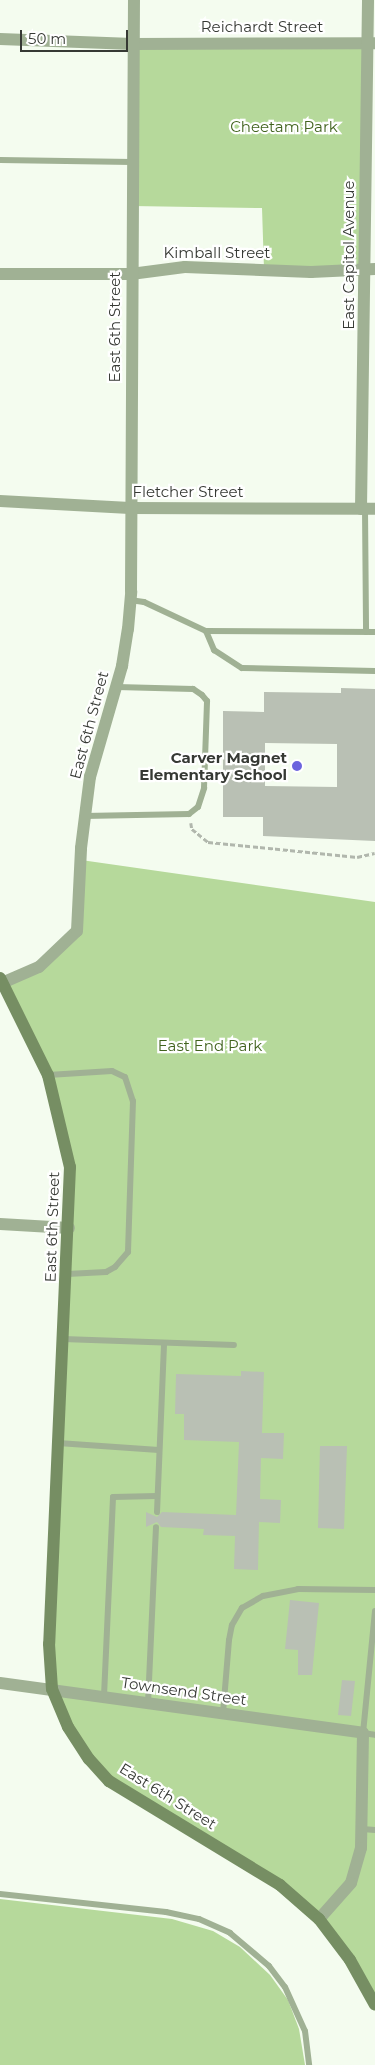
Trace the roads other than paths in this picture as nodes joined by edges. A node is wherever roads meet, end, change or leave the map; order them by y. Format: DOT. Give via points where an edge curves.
graph roads {
  1 [pos="134,0"];
  2 [pos="368,0"];
  3 [pos="0,39"];
  4 [pos="372,43"];
  5 [pos="133,44"];
  6 [pos="0,160"];
  7 [pos="132,162"];
  8 [pos="370,270"];
  9 [pos="0,274"];
  10 [pos="131,274"];
  11 [pos="0,500"];
  12 [pos="130,508"];
  13 [pos="367,509"];
  14 [pos="130,600"];
  15 [pos="206,631"];
  16 [pos="366,632"];
  17 [pos="375,632"];
  18 [pos="375,671"];
  19 [pos="117,687"];
  20 [pos="84,816"];
  21 [pos="1,981"];
  22 [pos="48,1075"];
  23 [pos="0,1224"];
  24 [pos="69,1228"];
  25 [pos="67,1274"];
  26 [pos="63,1339"];
  27 [pos="164,1343"];
  28 [pos="234,1345"];
  29 [pos="58,1443"];
  30 [pos="159,1450"];
  31 [pos="157,1496"];
  32 [pos="156,1512"];
  33 [pos="156,1527"];
  34 [pos="375,1590"];
  35 [pos="375,1610"];
  36 [pos="0,1683"];
  37 [pos="52,1689"];
  38 [pos="104,1696"];
  39 [pos="148,1703"];
  40 [pos="224,1713"];
  41 [pos="369,1734"];
  42 [pos="362,1829"];
  43 [pos="375,1830"];
  44 [pos="0,1894"];
  45 [pos="319,1919"];
  46 [pos="375,2005"];
  47 [pos="309,2065"];
  1 -- 5 [label="street, East 6th Street"];
  2 -- 4 [label="street, East Capitol Avenue"];
  3 -- 5 [label="street, Reichardt Street"];
  4 -- 5 [label="street, Reichardt Street"];
  4 -- 8 [label="street, East Capitol Avenue"];
  5 -- 7 [label="street, East 6th Street"];
  6 -- 7 [label="lane"];
  7 -- 10 [label="street, East 6th Street"];
  8 -- 10 [label="street, Kimball Street" via="311,272 185,267"];
  8 -- 13 [label="street, East Capitol Avenue"];
  9 -- 10 [label="street, Kimball Street"];
  10 -- 12 [label="street, East 6th Street"];
  11 -- 12 [label="street, Fletcher Street"];
  12 -- 13 [label="street, Fletcher Street"];
  12 -- 14 [label="street, East 6th Street"];
  13 -- 16 [label="lane"];
  14 -- 15 [label="lane" via="144,602"];
  14 -- 19 [label="street, East 6th Street"];
  15 -- 16 [label="lane"];
  15 -- 18 [label="lane" via="214,650 242,668"];
  16 -- 17 [label="lane"];
  19 -- 20 [label="street, East 6th Street" via="97,750"];
  19 -- 20 [label="lane" via="192,689 207,701 204,788 198,807 188,814"];
  20 -- 21 [label="street, East 6th Street" via="77,931 39,967"];
  21 -- 22 [label="main road, East 6th Street"];
  22 -- 24 [label="main road, East 6th Street" via="70,1167"];
  22 -- 25 [label="lane" via="112,1071 125,1077 133,1101 128,1252 120,1264 106,1272"];
  23 -- 24 [label="street"];
  24 -- 25 [label="main road, East 6th Street"];
  25 -- 26 [label="main road, East 6th Street"];
  26 -- 27 [label="lane"];
  26 -- 29 [label="main road, East 6th Street"];
  27 -- 28 [label="lane"];
  27 -- 30 [label="lane"];
  29 -- 30 [label="lane"];
  29 -- 37 [label="main road, East 6th Street" via="50,1644"];
  30 -- 31 [label="lane"];
  31 -- 32 [label="lane"];
  31 -- 38 [label="lane" via="114,1497"];
  33 -- 39 [label="lane"];
  34 -- 40 [label="lane" via="298,1589 263,1596 242,1608 232,1625 229,1640"];
  35 -- 41 [label="lane"];
  36 -- 37 [label="street, Townsend Street"];
  37 -- 38 [label="street, Townsend Street"];
  37 -- 45 [label="main road, East 6th Street" via="68,1728 89,1760 109,1781 248,1863"];
  38 -- 39 [label="street, Townsend Street"];
  39 -- 40 [label="street, Townsend Street"];
  40 -- 41 [label="street, Townsend Street"];
  41 -- 42 [label="street"];
  42 -- 43 [label="lane"];
  42 -- 45 [label="street" via="362,1848 351,1883"];
  44 -- 47 [label="lane" via="166,1912 198,1919 230,1933 269,1966 285,1987 304,2031"];
  45 -- 46 [label="main road, East 6th Street" via="350,1960"];
}
